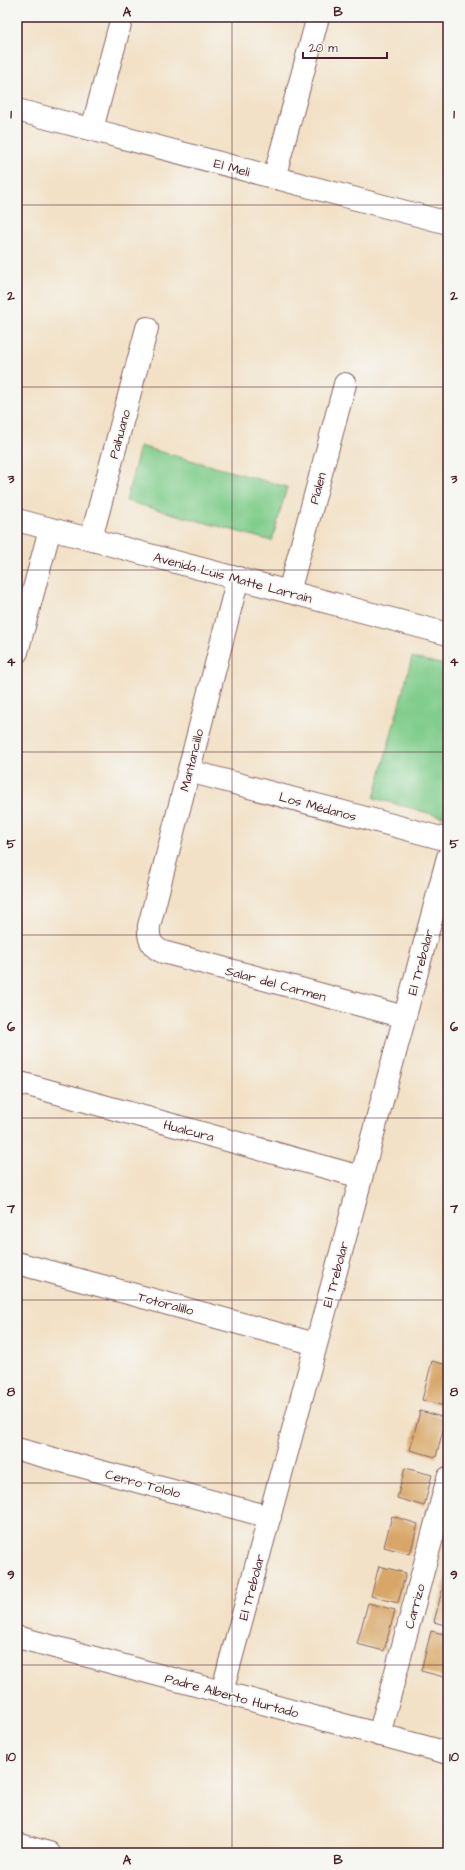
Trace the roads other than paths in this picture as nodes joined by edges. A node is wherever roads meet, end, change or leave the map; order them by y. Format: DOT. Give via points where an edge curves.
graph roads {
  1 [pos="122,17"];
  2 [pos="318,17"];
  3 [pos="17,110"];
  4 [pos="92,130"];
  5 [pos="274,178"];
  6 [pos="448,223"];
  7 [pos="147,328"];
  8 [pos="344,384"];
  9 [pos="17,520"];
  10 [pos="50,529"];
  11 [pos="91,539"];
  12 [pos="238,578"];
  13 [pos="289,592"];
  14 [pos="448,634"];
  15 [pos="17,652"];
  16 [pos="189,771"];
  17 [pos="448,840"];
  18 [pos="448,857"];
  19 [pos="151,943"];
  20 [pos="405,1017"];
  21 [pos="17,1082"];
  22 [pos="361,1177"];
  23 [pos="17,1263"];
  24 [pos="316,1344"];
  25 [pos="17,1449"];
  26 [pos="448,1478"];
  27 [pos="270,1517"];
  28 [pos="17,1637"];
  29 [pos="222,1692"];
  30 [pos="379,1735"];
  31 [pos="448,1753"];
  32 [pos="17,1844"];
  33 [pos="49,1853"];
  1 -- 4 [label="street"];
  2 -- 5 [label="street"];
  3 -- 4 [label="street, El Meli"];
  4 -- 5 [label="street, El Meli"];
  5 -- 6 [label="street, El Meli"];
  7 -- 11 [label="street, Paihuano"];
  8 -- 13 [label="street, Pialen"];
  9 -- 10 [label="street, Avenida Luis Matte Larraín"];
  10 -- 11 [label="street, Avenida Luis Matte Larraín"];
  10 -- 15 [label="street"];
  11 -- 12 [label="street, Avenida Luis Matte Larraín"];
  12 -- 13 [label="street, Avenida Luis Matte Larraín"];
  12 -- 16 [label="street, Mantancillo"];
  13 -- 14 [label="street, Avenida Luis Matte Larraín"];
  16 -- 17 [label="street, Los Médanos"];
  16 -- 19 [label="street, Mantancillo" via="148,935"];
  18 -- 20 [label="street, El Trebolar"];
  19 -- 20 [label="street, Salar del Carmen" via="163,952"];
  20 -- 22 [label="street, El Trebolar"];
  21 -- 22 [label="street, Hualcura"];
  22 -- 24 [label="street, El Trebolar"];
  23 -- 24 [label="street, Totoralillo"];
  24 -- 27 [label="street, El Trebolar"];
  25 -- 27 [label="street, Cerro Tololo"];
  26 -- 30 [label="street, Carrizo"];
  27 -- 29 [label="street, El Trebolar"];
  28 -- 29 [label="street, Padre Alberto Hurtado"];
  29 -- 30 [label="street, Padre Alberto Hurtado"];
  30 -- 31 [label="street, Padre Alberto Hurtado"];
  32 -- 33 [label="street"];
}
